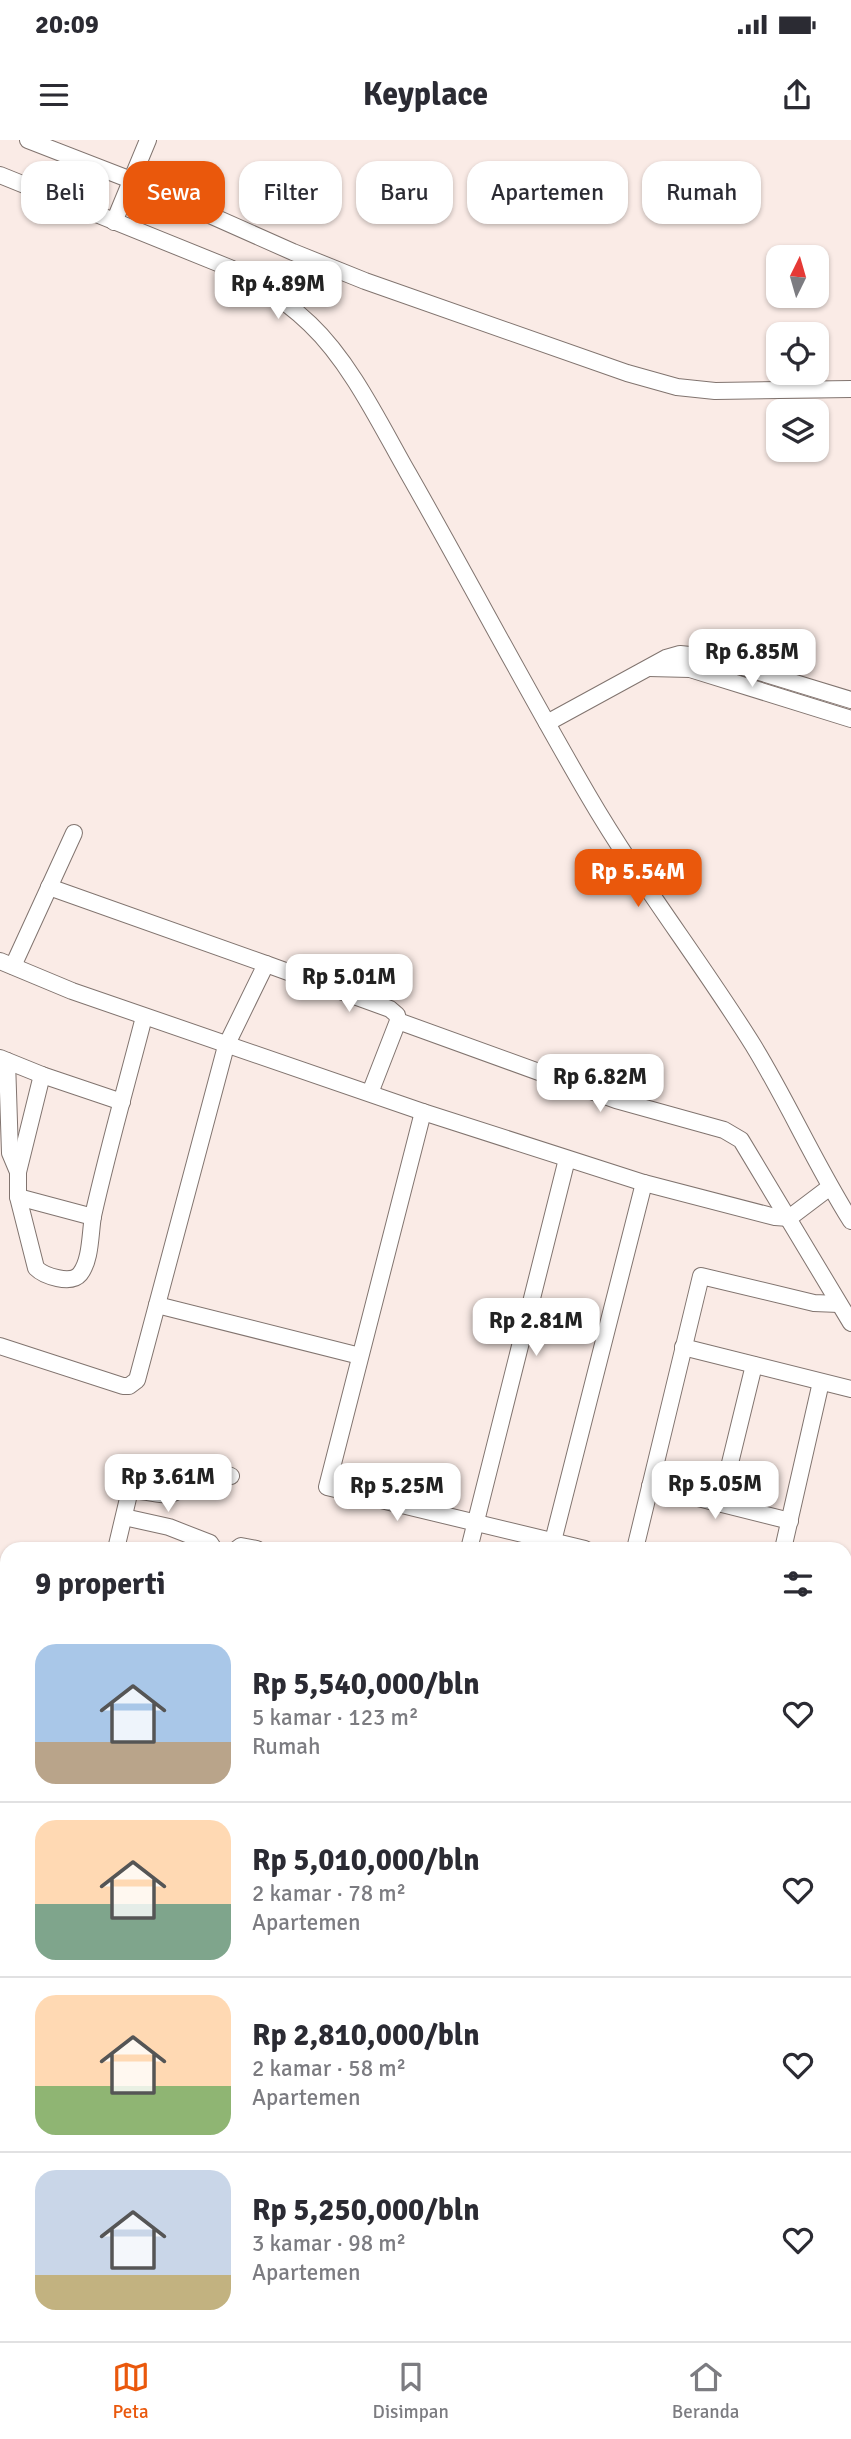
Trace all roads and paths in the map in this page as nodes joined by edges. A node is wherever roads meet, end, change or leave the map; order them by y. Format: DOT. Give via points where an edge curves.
graph roads {
  1 [pos="28,140"];
  2 [pos="148,140"];
  3 [pos="139,161"];
  4 [pos="0,175"];
  5 [pos="123,177"];
  6 [pos="123,200"];
  7 [pos="118,213"];
  8 [pos="225,222"];
  9 [pos="851,389"];
  10 [pos="649,668"];
  11 [pos="851,700"];
  12 [pos="851,719"];
  13 [pos="547,723"];
  14 [pos="74,833"];
  15 [pos="49,887"];
  16 [pos="6,964"];
  17 [pos="265,964"];
  18 [pos="144,1017"];
  19 [pos="398,1021"];
  20 [pos="226,1045"];
  21 [pos="3,1060"];
  22 [pos="42,1075"];
  23 [pos="370,1093"];
  24 [pos="122,1102"];
  25 [pos="423,1112"];
  26 [pos="567,1159"];
  27 [pos="19,1172"];
  28 [pos="643,1183"];
  29 [pos="830,1187"];
  30 [pos="18,1197"];
  31 [pos="93,1217"];
  32 [pos="789,1218"];
  33 [pos="851,1220"];
  34 [pos="839,1304"];
  35 [pos="157,1305"];
  36 [pos="851,1323"];
  37 [pos="0,1346"];
  38 [pos="683,1347"];
  39 [pos="360,1356"];
  40 [pos="754,1365"];
  41 [pos="821,1382"];
  42 [pos="851,1389"];
  43 [pos="231,1476"];
  44 [pos="650,1486"];
  45 [pos="720,1504"];
  46 [pos="124,1517"];
  47 [pos="790,1521"];
  48 [pos="475,1523"];
  49 [pos="118,1542"];
  50 [pos="207,1542"];
  51 [pos="471,1542"];
  52 [pos="542,1542"];
  53 [pos="553,1542"];
  54 [pos="637,1542"];
  55 [pos="785,1542"];
  1 -- 5 [label="street"];
  2 -- 3 [label="street"];
  4 -- 7 [label="street"];
  6 -- 7 [label="street"];
  7 -- 13 [label="street" via="256,282 312,326 381,426"];
  8 -- 9 [label="street" via="365,281 677,387 715,391"];
  10 -- 11 [label="street" via="680,654 710,657"];
  10 -- 12 [label="street" via="690,669"];
  10 -- 13 [label="street"];
  13 -- 29 [label="street" via="636,874 753,1046"];
  14 -- 15 [label="street"];
  15 -- 16 [label="street"];
  15 -- 17 [label="street"];
  16 -- 18 [label="street"];
  17 -- 19 [label="street" via="390,1009"];
  17 -- 20 [label="street"];
  18 -- 20 [label="street"];
  18 -- 24 [label="street"];
  19 -- 23 [label="street"];
  19 -- 32 [label="street" via="616,1100 734,1135"];
  20 -- 23 [label="street"];
  20 -- 35 [label="street"];
  21 -- 22 [label="street"];
  21 -- 27 [label="street" via="10,1153"];
  22 -- 24 [label="street"];
  22 -- 27 [label="street"];
  23 -- 25 [label="street"];
  24 -- 31 [label="street"];
  25 -- 26 [label="street"];
  25 -- 39 [label="street"];
  26 -- 28 [label="street"];
  26 -- 48 [label="street"];
  27 -- 30 [label="street"];
  28 -- 32 [label="street"];
  28 -- 53 [label="street"];
  29 -- 32 [label="street"];
  29 -- 33 [label="street"];
  30 -- 31 [label="street"];
  30 -- 31 [label="street" via="36,1268 53,1277 73,1279 82,1271"];
  32 -- 34 [label="street"];
  34 -- 36 [label="street"];
  34 -- 38 [label="street" via="814,1303 701,1276"];
  35 -- 37 [label="street" via="137,1380 129,1386"];
  35 -- 39 [label="street"];
  38 -- 40 [label="street"];
  38 -- 44 [label="street"];
  39 -- 48 [label="street" via="327,1487"];
  40 -- 41 [label="street"];
  40 -- 45 [label="street"];
  41 -- 42 [label="street"];
  41 -- 47 [label="street"];
  43 -- 46 [label="street" via="198,1466 178,1492 165,1496 130,1490"];
  44 -- 45 [label="street"];
  44 -- 54 [label="street"];
  45 -- 47 [label="street"];
  46 -- 49 [label="street"];
  46 -- 50 [label="street"];
  47 -- 55 [label="street"];
  48 -- 51 [label="street"];
  48 -- 52 [label="street"];
}
